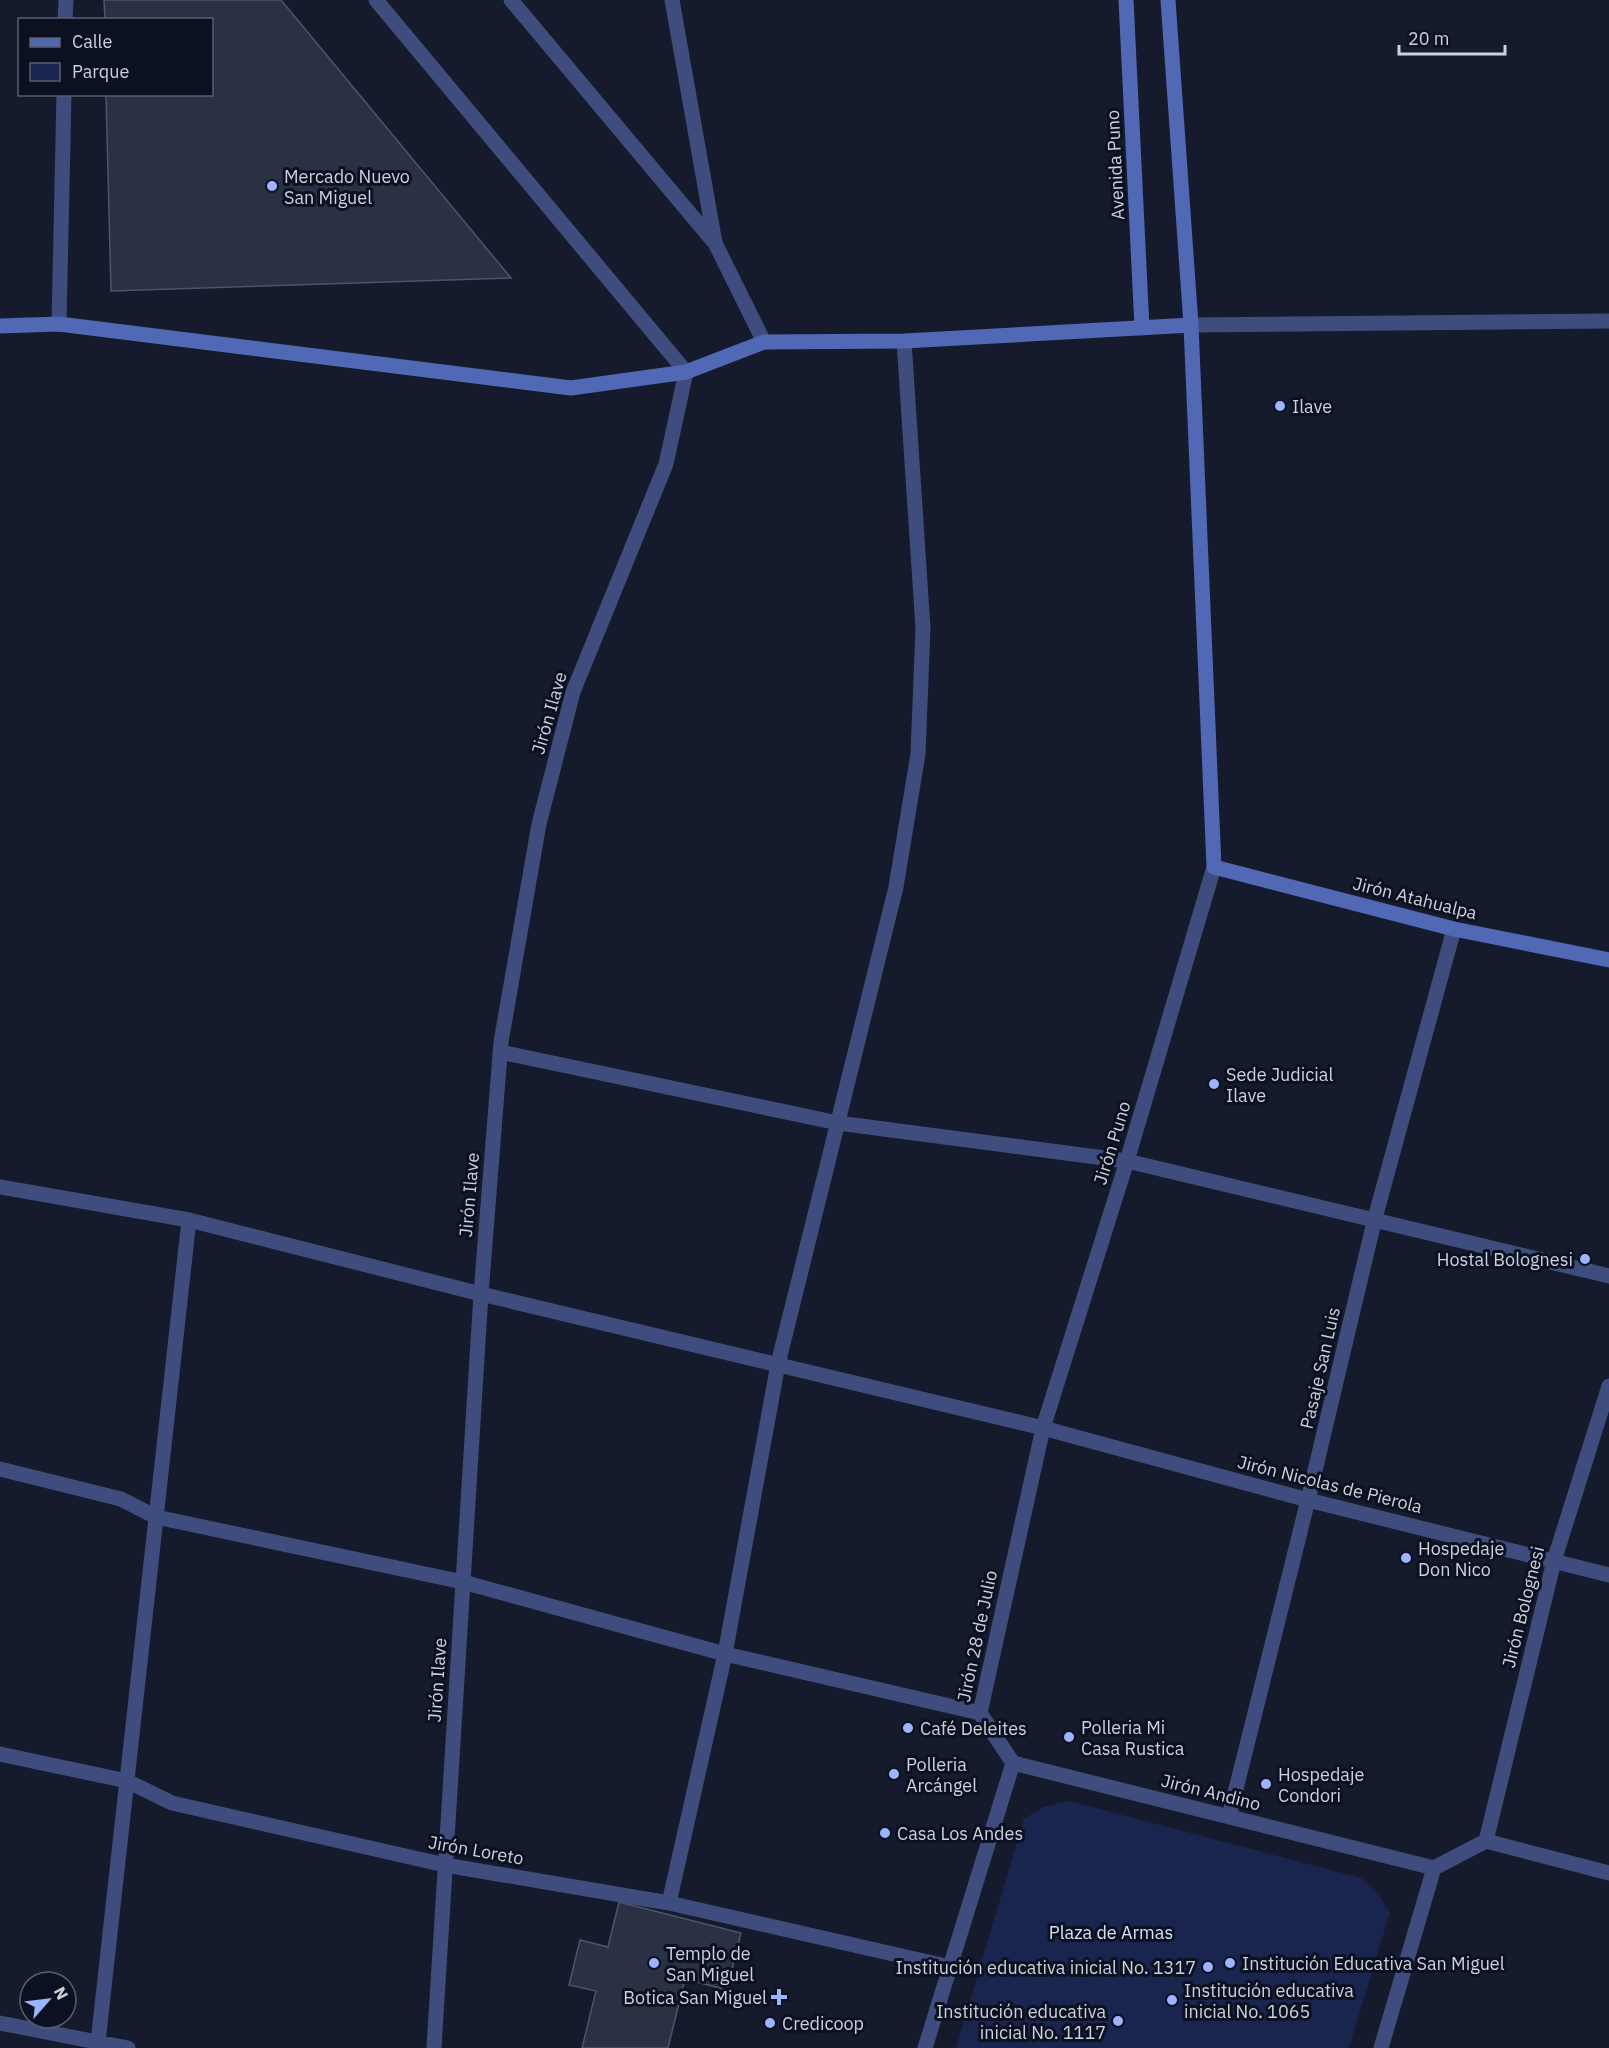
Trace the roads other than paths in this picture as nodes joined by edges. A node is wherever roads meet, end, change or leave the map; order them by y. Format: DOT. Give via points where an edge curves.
graph roads {
  1 [pos="66,0"];
  2 [pos="376,0"];
  3 [pos="511,0"];
  4 [pos="672,0"];
  5 [pos="1126,0"];
  6 [pos="1168,0"];
  7 [pos="65,18"];
  8 [pos="64,96"];
  9 [pos="715,243"];
  10 [pos="1609,321"];
  11 [pos="59,324"];
  12 [pos="1191,325"];
  13 [pos="0,326"];
  14 [pos="1142,328"];
  15 [pos="904,341"];
  16 [pos="764,342"];
  17 [pos="686,372"];
  18 [pos="1214,867"];
  19 [pos="1454,929"];
  20 [pos="1609,960"];
  21 [pos="500,1052"];
  22 [pos="838,1123"];
  23 [pos="1127,1161"];
  24 [pos="0,1187"];
  25 [pos="1375,1218"];
  26 [pos="189,1220"];
  27 [pos="1609,1275"];
  28 [pos="481,1294"];
  29 [pos="778,1364"];
  30 [pos="1609,1386"];
  31 [pos="1043,1428"];
  32 [pos="0,1469"];
  33 [pos="1308,1500"];
  34 [pos="156,1517"];
  35 [pos="1554,1561"];
  36 [pos="1609,1575"];
  37 [pos="463,1582"];
  38 [pos="724,1654"];
  39 [pos="980,1713"];
  40 [pos="0,1754"];
  41 [pos="1013,1763"];
  42 [pos="127,1782"];
  43 [pos="1229,1817"];
  44 [pos="1486,1841"];
  45 [pos="445,1865"];
  46 [pos="1434,1868"];
  47 [pos="1609,1873"];
  48 [pos="669,1903"];
  49 [pos="950,1967"];
  50 [pos="0,2023"];
  51 [pos="98,2042"];
  52 [pos="128,2048"];
  53 [pos="434,2048"];
  54 [pos="925,2048"];
  55 [pos="1381,2048"];
  1 -- 7 [label="street"];
  2 -- 17 [label="street"];
  3 -- 9 [label="street"];
  4 -- 9 [label="street"];
  5 -- 14 [label="street, Avenida Puno"];
  6 -- 12 [label="street"];
  8 -- 11 [label="street"];
  9 -- 16 [label="street"];
  10 -- 12 [label="street"];
  11 -- 13 [label="street"];
  11 -- 17 [label="street" via="571,388"];
  12 -- 14 [label="street"];
  12 -- 18 [label="street"];
  14 -- 15 [label="street"];
  15 -- 16 [label="street"];
  15 -- 22 [label="street" via="923,628 918,754 896,887"];
  16 -- 17 [label="street"];
  17 -- 21 [label="street, Jirón Ilave" via="666,464 573,692 539,824"];
  18 -- 19 [label="street, Jirón Atahualpa"];
  18 -- 23 [label="street, Jirón Puno"];
  19 -- 20 [label="street, Jirón Atahualpa"];
  19 -- 25 [label="street, Pasaje San Luis"];
  21 -- 22 [label="street"];
  21 -- 28 [label="street, Jirón Ilave"];
  22 -- 23 [label="street"];
  22 -- 29 [label="street"];
  23 -- 25 [label="street"];
  23 -- 31 [label="street, Jirón Puno"];
  24 -- 26 [label="street, Jirón Nicolas de Pierola"];
  25 -- 27 [label="street"];
  25 -- 33 [label="street, Pasaje San Luis"];
  26 -- 28 [label="street, Jirón Nicolas de Pierola"];
  26 -- 34 [label="street"];
  28 -- 29 [label="street, Jirón Nicolas de Pierola"];
  28 -- 37 [label="street, Jirón Ilave"];
  29 -- 31 [label="street, Jirón Nicolas de Pierola"];
  29 -- 38 [label="street"];
  30 -- 35 [label="street, Jirón Bolognesi"];
  31 -- 33 [label="street, Jirón Nicolas de Pierola"];
  31 -- 39 [label="street, Jirón 28 de Julio"];
  32 -- 34 [label="street" via="121,1499"];
  33 -- 35 [label="street, Jirón Nicolas de Pierola"];
  33 -- 43 [label="street, Pasaje San Luis"];
  34 -- 37 [label="street"];
  34 -- 42 [label="street"];
  35 -- 36 [label="street, Jirón Nicolas de Pierola"];
  35 -- 44 [label="street, Jirón Bolognesi"];
  37 -- 38 [label="street"];
  37 -- 45 [label="street, Jirón Ilave"];
  38 -- 39 [label="street"];
  38 -- 48 [label="street"];
  39 -- 41 [label="street, Jirón 28 de Julio"];
  40 -- 42 [label="street, Jirón Loreto"];
  41 -- 43 [label="street, Jirón Andino"];
  41 -- 49 [label="street"];
  42 -- 45 [label="street, Jirón Loreto" via="172,1803"];
  42 -- 51 [label="street"];
  43 -- 46 [label="street, Jirón Andino"];
  44 -- 46 [label="street"];
  44 -- 47 [label="street"];
  45 -- 48 [label="street, Jirón Loreto"];
  45 -- 53 [label="street, Jirón Ilave"];
  46 -- 55 [label="street"];
  48 -- 49 [label="street, Jirón Loreto"];
  49 -- 54 [label="street"];
  50 -- 51 [label="street"];
  51 -- 52 [label="street"];
}
